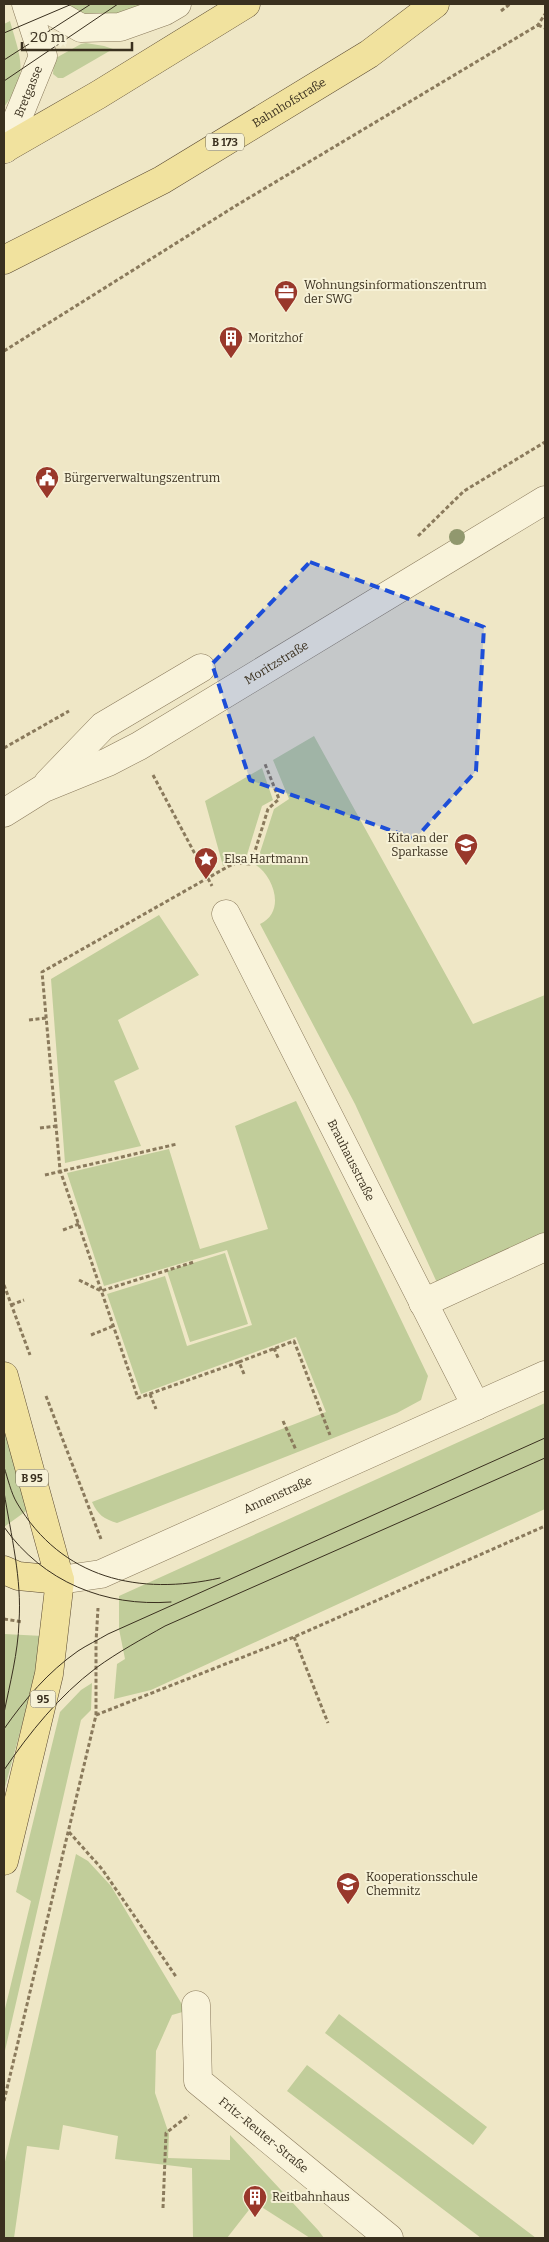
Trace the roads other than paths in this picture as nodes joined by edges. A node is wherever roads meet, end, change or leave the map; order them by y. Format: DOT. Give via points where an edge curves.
graph roads {
  1 [pos="10,4"];
  2 [pos="26,4"];
  3 [pos="46,4"];
  4 [pos="177,4"];
  5 [pos="246,4"];
  6 [pos="435,4"];
  7 [pos="4,7"];
  8 [pos="4,149"];
  9 [pos="4,260"];
  10 [pos="545,500"];
  11 [pos="201,668"];
  12 [pos="44,788"];
  13 [pos="4,813"];
  14 [pos="226,914"];
  15 [pos="545,1248"];
  16 [pos="423,1303"];
  17 [pos="545,1375"];
  18 [pos="4,1376"];
  19 [pos="476,1406"];
  20 [pos="4,1570"];
  21 [pos="60,1580"];
  22 [pos="4,1861"];
  23 [pos="196,2005"];
  24 [pos="389,2238"];
  1 -- 7 [label="street"];
  2 -- 8 [label="street, Bretgasse" via="43,56"];
  3 -- 4 [label="street" via="82,28 120,27"];
  5 -- 8 [label="main road"];
  6 -- 9 [label="main road, Bahnhofstraße / B 173" via="370,54 162,180"];
  10 -- 12 [label="street, Moritzstraße" via="138,746"];
  11 -- 12 [label="street" via="103,726"];
  12 -- 13 [label="street, Moritzstraße"];
  14 -- 16 [label="street, Brauhausstraße"];
  15 -- 16 [label="street"];
  16 -- 19 [label="street, Brauhausstraße"];
  17 -- 19 [label="street, Annenstraße"];
  18 -- 21 [label="main road, B 95"];
  19 -- 21 [label="street, Annenstraße" via="101,1574"];
  20 -- 21 [label="main road, Annenstraße" via="18,1576"];
  21 -- 22 [label="main road, 95" via="49,1674"];
  23 -- 24 [label="street, Fritz-Reuter-Straße" via="198,2081"];
}
